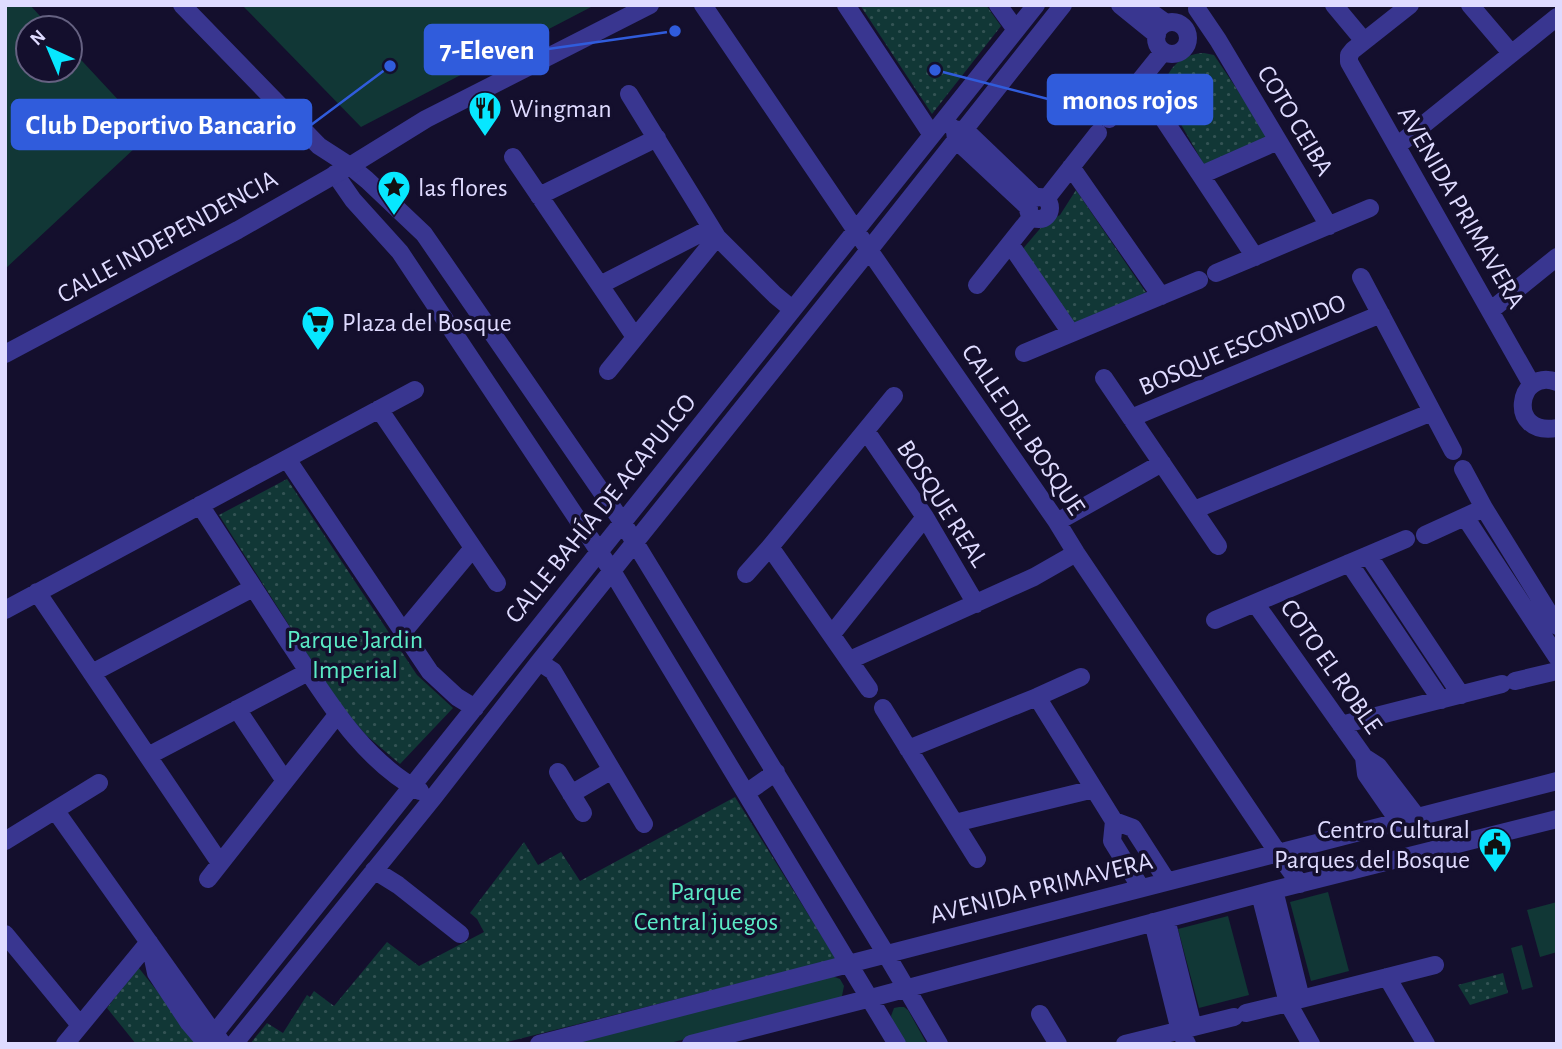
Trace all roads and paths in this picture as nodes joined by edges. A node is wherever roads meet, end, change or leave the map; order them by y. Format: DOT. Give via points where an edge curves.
graph roads {
  1 [pos="183,5"];
  2 [pos="650,5"];
  3 [pos="704,5"];
  4 [pos="846,5"];
  5 [pos="998,5"];
  6 [pos="1036,5"];
  7 [pos="1063,5"];
  8 [pos="1121,5"];
  9 [pos="1141,5"];
  10 [pos="1334,5"];
  11 [pos="1410,5"];
  12 [pos="1470,5"];
  13 [pos="1196,11"];
  14 [pos="1557,17"];
  15 [pos="1016,30"];
  16 [pos="1162,37"];
  17 [pos="1189,37"];
  18 [pos="1218,40"];
  19 [pos="1364,41"];
  20 [pos="1511,54"];
  21 [pos="1139,82"];
  22 [pos="629,94"];
  23 [pos="955,130"];
  24 [pos="932,135"];
  25 [pos="657,138"];
  26 [pos="1278,141"];
  27 [pos="1397,146"];
  28 [pos="513,157"];
  29 [pos="1071,167"];
  30 [pos="342,170"];
  31 [pos="1200,175"];
  32 [pos="539,196"];
  33 [pos="1036,205"];
  34 [pos="1370,208"];
  35 [pos="1329,226"];
  36 [pos="855,230"];
  37 [pos="714,233"];
  38 [pos="424,234"];
  39 [pos="1010,244"];
  40 [pos="869,250"];
  41 [pos="400,253"];
  42 [pos="1255,257"];
  43 [pos="1557,257"];
  44 [pos="1216,273"];
  45 [pos="1361,277"];
  46 [pos="1199,280"];
  47 [pos="600,285"];
  48 [pos="977,285"];
  49 [pos="1161,296"];
  50 [pos="792,309"];
  51 [pos="1490,311"];
  52 [pos="1381,314"];
  53 [pos="1071,333"];
  54 [pos="635,337"];
  55 [pos="1024,353"];
  56 [pos="5,354"];
  57 [pos="608,371"];
  58 [pos="1104,378"];
  59 [pos="1556,380"];
  60 [pos="1532,384"];
  61 [pos="415,390"];
  62 [pos="894,396"];
  63 [pos="379,409"];
  64 [pos="1432,412"];
  65 [pos="1131,418"];
  66 [pos="1557,428"];
  67 [pos="866,431"];
  68 [pos="1453,451"];
  69 [pos="287,459"];
  70 [pos="1162,463"];
  71 [pos="1463,469"];
  72 [pos="200,505"];
  73 [pos="1484,508"];
  74 [pos="1194,510"];
  75 [pos="925,517"];
  76 [pos="1465,517"];
  77 [pos="1057,522"];
  78 [pos="623,523"];
  79 [pos="1426,535"];
  80 [pos="1406,539"];
  81 [pos="635,542"];
  82 [pos="1218,546"];
  83 [pos="771,547"];
  84 [pos="474,548"];
  85 [pos="599,552"];
  86 [pos="1076,553"];
  87 [pos="1368,555"];
  88 [pos="1349,563"];
  89 [pos="612,571"];
  90 [pos="746,574"];
  91 [pos="497,583"];
  92 [pos="253,588"];
  93 [pos="37,592"];
  94 [pos="1255,603"];
  95 [pos="976,604"];
  96 [pos="5,610"];
  97 [pos="1215,620"];
  98 [pos="1557,626"];
  99 [pos="403,632"];
  100 [pos="832,634"];
  101 [pos="1557,657"];
  102 [pos="850,660"];
  103 [pos="539,662"];
  104 [pos="1557,671"];
  105 [pos="308,672"];
  106 [pos="92,673"];
  107 [pos="1081,677"];
  108 [pos="869,690"];
  109 [pos="1461,695"];
  110 [pos="1037,697"];
  111 [pos="1441,700"];
  112 [pos="475,708"];
  113 [pos="883,708"];
  114 [pos="237,709"];
  115 [pos="337,715"];
  116 [pos="1341,725"];
  117 [pos="908,749"];
  118 [pos="148,756"];
  119 [pos="612,770"];
  120 [pos="558,772"];
  121 [pos="776,772"];
  122 [pos="285,781"];
  123 [pos="1557,781"];
  124 [pos="99,783"];
  125 [pos="412,787"];
  126 [pos="1094,789"];
  127 [pos="746,793"];
  128 [pos="571,794"];
  129 [pos="433,798"];
  130 [pos="55,810"];
  131 [pos="583,813"];
  132 [pos="1557,819"];
  133 [pos="1409,820"];
  134 [pos="1114,821"];
  135 [pos="955,823"];
  136 [pos="644,824"];
  137 [pos="5,841"];
  138 [pos="1278,853"];
  139 [pos="976,859"];
  140 [pos="220,863"];
  141 [pos="374,870"];
  142 [pos="208,879"];
  143 [pos="1167,881"];
  144 [pos="1300,884"];
  145 [pos="1141,888"];
  146 [pos="1267,892"];
  147 [pos="1160,920"];
  148 [pos="5,934"];
  149 [pos="460,934"];
  150 [pos="149,942"];
  151 [pos="282,948"];
  152 [pos="886,954"];
  153 [pos="300,962"];
  154 [pos="850,963"];
  155 [pos="1435,965"];
  156 [pos="1387,977"];
  157 [pos="907,988"];
  158 [pos="871,998"];
  159 [pos="1295,1001"];
  160 [pos="1040,1014"];
  161 [pos="80,1025"];
  162 [pos="1187,1034"];
  163 [pos="211,1042"];
  164 [pos="65,1044"];
  165 [pos="234,1044"];
  166 [pos="539,1044"];
  167 [pos="691,1044"];
  168 [pos="897,1044"];
  169 [pos="939,1044"];
  170 [pos="1058,1044"];
  171 [pos="1125,1044"];
  172 [pos="1311,1044"];
  173 [pos="1426,1044"];
  1 -- 30 [label="street"];
  2 -- 30 [label="street, CALLE INDEPENDENCIA" via="426,119"];
  3 -- 36 [label="street, CALLE DEL BOSQUE"];
  4 -- 24 [label="street"];
  5 -- 15 [label="street"];
  6 -- 15 [label="street, CALLE BAHÍA DE ACAPULCO"];
  7 -- 23 [label="street, CALLE BAHÍA DE ACAPULCO"];
  8 -- 16 [label="street"];
  9 -- 16 [label="street"];
  10 -- 19 [label="street"];
  11 -- 19 [label="street"];
  12 -- 20 [label="street"];
  13 -- 18 [label="street, COTO CEIBA"];
  14 -- 20 [label="street"];
  15 -- 23 [label="street, CALLE BAHÍA DE ACAPULCO"];
  16 -- 17 [label="street" via="1172,22 1182,25"];
  16 -- 17 [label="street" via="1173,55 1187,46"];
  16 -- 21 [label="street"];
  17 -- 18 [label="street"];
  18 -- 26 [label="street, COTO CEIBA"];
  19 -- 27 [label="street, AVENIDA PRIMAVERA" via="1349,55 1349,62"];
  20 -- 27 [label="street"];
  21 -- 29 [label="street"];
  21 -- 31 [label="street"];
  22 -- 25 [label="street"];
  23 -- 24 [label="street, CALLE BAHÍA DE ACAPULCO"];
  23 -- 33 [label="street"];
  23 -- 40 [label="street, CALLE BAHÍA DE ACAPULCO"];
  24 -- 36 [label="street, CALLE BAHÍA DE ACAPULCO"];
  25 -- 32 [label="street"];
  25 -- 37 [label="street"];
  26 -- 31 [label="street"];
  26 -- 35 [label="street, COTO CEIBA"];
  27 -- 51 [label="street, AVENIDA PRIMAVERA"];
  28 -- 32 [label="street"];
  29 -- 33 [label="street"];
  29 -- 49 [label="street"];
  30 -- 38 [label="street" via="367,180"];
  30 -- 41 [label="street" via="354,200"];
  30 -- 56 [label="street, CALLE INDEPENDENCIA"];
  31 -- 42 [label="street"];
  32 -- 47 [label="street"];
  33 -- 39 [label="street"];
  34 -- 35 [label="street"];
  35 -- 42 [label="street"];
  36 -- 40 [label="street, CALLE DEL BOSQUE"];
  36 -- 50 [label="street, CALLE BAHÍA DE ACAPULCO"];
  37 -- 47 [label="street"];
  37 -- 50 [label="street"];
  37 -- 54 [label="street"];
  38 -- 41 [label="street"];
  38 -- 78 [label="street"];
  39 -- 48 [label="street"];
  39 -- 53 [label="street"];
  40 -- 77 [label="street, CALLE DEL BOSQUE"];
  40 -- 81 [label="street, CALLE BAHÍA DE ACAPULCO"];
  41 -- 85 [label="street"];
  42 -- 44 [label="street"];
  43 -- 51 [label="street"];
  45 -- 52 [label="street"];
  46 -- 49 [label="street"];
  47 -- 54 [label="street"];
  49 -- 53 [label="street"];
  50 -- 78 [label="street, CALLE BAHÍA DE ACAPULCO"];
  51 -- 60 [label="street, AVENIDA PRIMAVERA"];
  52 -- 64 [label="street, BOSQUE ESCONDIDO"];
  52 -- 65 [label="street, BOSQUE ESCONDIDO"];
  53 -- 55 [label="street"];
  54 -- 57 [label="street"];
  58 -- 65 [label="street"];
  59 -- 60 [label="street"];
  60 -- 66 [label="street" via="1522,402 1528,422 1536,428"];
  61 -- 63 [label="street"];
  62 -- 67 [label="street, BOSQUE REAL"];
  63 -- 69 [label="street"];
  63 -- 84 [label="street"];
  64 -- 68 [label="street, BOSQUE ESCONDIDO"];
  64 -- 74 [label="street"];
  65 -- 70 [label="street, BOSQUE ESCONDIDO"];
  67 -- 75 [label="street, BOSQUE REAL"];
  67 -- 83 [label="street, BOSQUE REAL"];
  69 -- 72 [label="street"];
  69 -- 99 [label="street"];
  70 -- 74 [label="street, BOSQUE ESCONDIDO"];
  70 -- 77 [label="street"];
  71 -- 73 [label="street"];
  72 -- 92 [label="street"];
  72 -- 93 [label="street"];
  73 -- 76 [label="street"];
  73 -- 98 [label="street"];
  74 -- 82 [label="street, BOSQUE ESCONDIDO"];
  75 -- 95 [label="street, BOSQUE REAL"];
  75 -- 100 [label="street"];
  76 -- 79 [label="street"];
  76 -- 101 [label="street"];
  77 -- 86 [label="street, CALLE DEL BOSQUE"];
  78 -- 81 [label="street"];
  78 -- 85 [label="street, CALLE BAHÍA DE ACAPULCO"];
  80 -- 87 [label="street, COTO EL ROBLE"];
  81 -- 89 [label="street, CALLE BAHÍA DE ACAPULCO"];
  81 -- 121 [label="street"];
  83 -- 90 [label="street, BOSQUE REAL"];
  83 -- 100 [label="street"];
  84 -- 91 [label="street"];
  84 -- 99 [label="street"];
  85 -- 89 [label="street"];
  85 -- 112 [label="street, CALLE BAHÍA DE ACAPULCO"];
  86 -- 95 [label="street, BOSQUE REAL"];
  86 -- 138 [label="street, CALLE DEL BOSQUE"];
  87 -- 88 [label="street, COTO EL ROBLE"];
  87 -- 109 [label="street"];
  88 -- 94 [label="street, COTO EL ROBLE"];
  88 -- 111 [label="street"];
  89 -- 103 [label="street, CALLE BAHÍA DE ACAPULCO"];
  89 -- 127 [label="street"];
  92 -- 105 [label="street"];
  92 -- 106 [label="street"];
  93 -- 96 [label="street"];
  93 -- 106 [label="street"];
  94 -- 97 [label="street"];
  94 -- 116 [label="street, COTO EL ROBLE"];
  95 -- 102 [label="street, BOSQUE REAL"];
  99 -- 112 [label="street" via="430,672"];
  100 -- 102 [label="street"];
  102 -- 108 [label="street"];
  103 -- 119 [label="street" via="553,671"];
  103 -- 129 [label="street, CALLE BAHÍA DE ACAPULCO"];
  104 -- 109 [label="street"];
  105 -- 114 [label="street"];
  105 -- 115 [label="street"];
  106 -- 118 [label="street"];
  107 -- 110 [label="street"];
  109 -- 111 [label="street"];
  110 -- 117 [label="street"];
  110 -- 126 [label="street"];
  111 -- 116 [label="street"];
  112 -- 125 [label="street, CALLE BAHÍA DE ACAPULCO"];
  113 -- 117 [label="street"];
  114 -- 118 [label="street"];
  114 -- 122 [label="street"];
  115 -- 122 [label="street"];
  115 -- 125 [label="street" via="364,748"];
  116 -- 133 [label="street, COTO EL ROBLE" via="1363,757 1378,765"];
  117 -- 135 [label="street"];
  118 -- 140 [label="street"];
  119 -- 128 [label="street"];
  119 -- 136 [label="street"];
  120 -- 128 [label="street"];
  121 -- 127 [label="street"];
  121 -- 152 [label="street"];
  122 -- 140 [label="street"];
  123 -- 133 [label="street, AVENIDA PRIMAVERA"];
  124 -- 130 [label="street"];
  125 -- 129 [label="street"];
  125 -- 151 [label="street, CALLE BAHÍA DE ACAPULCO"];
  126 -- 134 [label="street"];
  126 -- 135 [label="street"];
  127 -- 154 [label="street"];
  128 -- 131 [label="street"];
  129 -- 141 [label="street, CALLE BAHÍA DE ACAPULCO"];
  130 -- 137 [label="street"];
  130 -- 150 [label="street"];
  132 -- 144 [label="street"];
  133 -- 138 [label="street, AVENIDA PRIMAVERA"];
  134 -- 143 [label="street" via="1133,828"];
  134 -- 145 [label="street" via="1112,841"];
  135 -- 139 [label="street"];
  138 -- 143 [label="street, AVENIDA PRIMAVERA"];
  138 -- 144 [label="street, CALLE DEL BOSQUE"];
  140 -- 142 [label="street"];
  141 -- 149 [label="street"];
  141 -- 153 [label="street, CALLE BAHÍA DE ACAPULCO"];
  143 -- 145 [label="street, AVENIDA PRIMAVERA"];
  144 -- 146 [label="street"];
  145 -- 152 [label="street, AVENIDA PRIMAVERA"];
  146 -- 147 [label="street"];
  146 -- 159 [label="street"];
  147 -- 157 [label="street"];
  147 -- 162 [label="street"];
  148 -- 161 [label="street"];
  150 -- 161 [label="street"];
  150 -- 163 [label="street"];
  151 -- 153 [label="street"];
  151 -- 163 [label="street, CALLE BAHÍA DE ACAPULCO"];
  152 -- 154 [label="street, AVENIDA PRIMAVERA"];
  152 -- 157 [label="street"];
  153 -- 165 [label="street, CALLE BAHÍA DE ACAPULCO"];
  154 -- 158 [label="street"];
  154 -- 166 [label="street, AVENIDA PRIMAVERA"];
  155 -- 156 [label="street"];
  156 -- 159 [label="street"];
  156 -- 173 [label="street"];
  157 -- 158 [label="street"];
  157 -- 169 [label="street"];
  158 -- 167 [label="street"];
  158 -- 168 [label="street"];
  159 -- 162 [label="street"];
  159 -- 172 [label="street"];
  160 -- 170 [label="street"];
  161 -- 164 [label="street"];
  162 -- 171 [label="street"];
}
